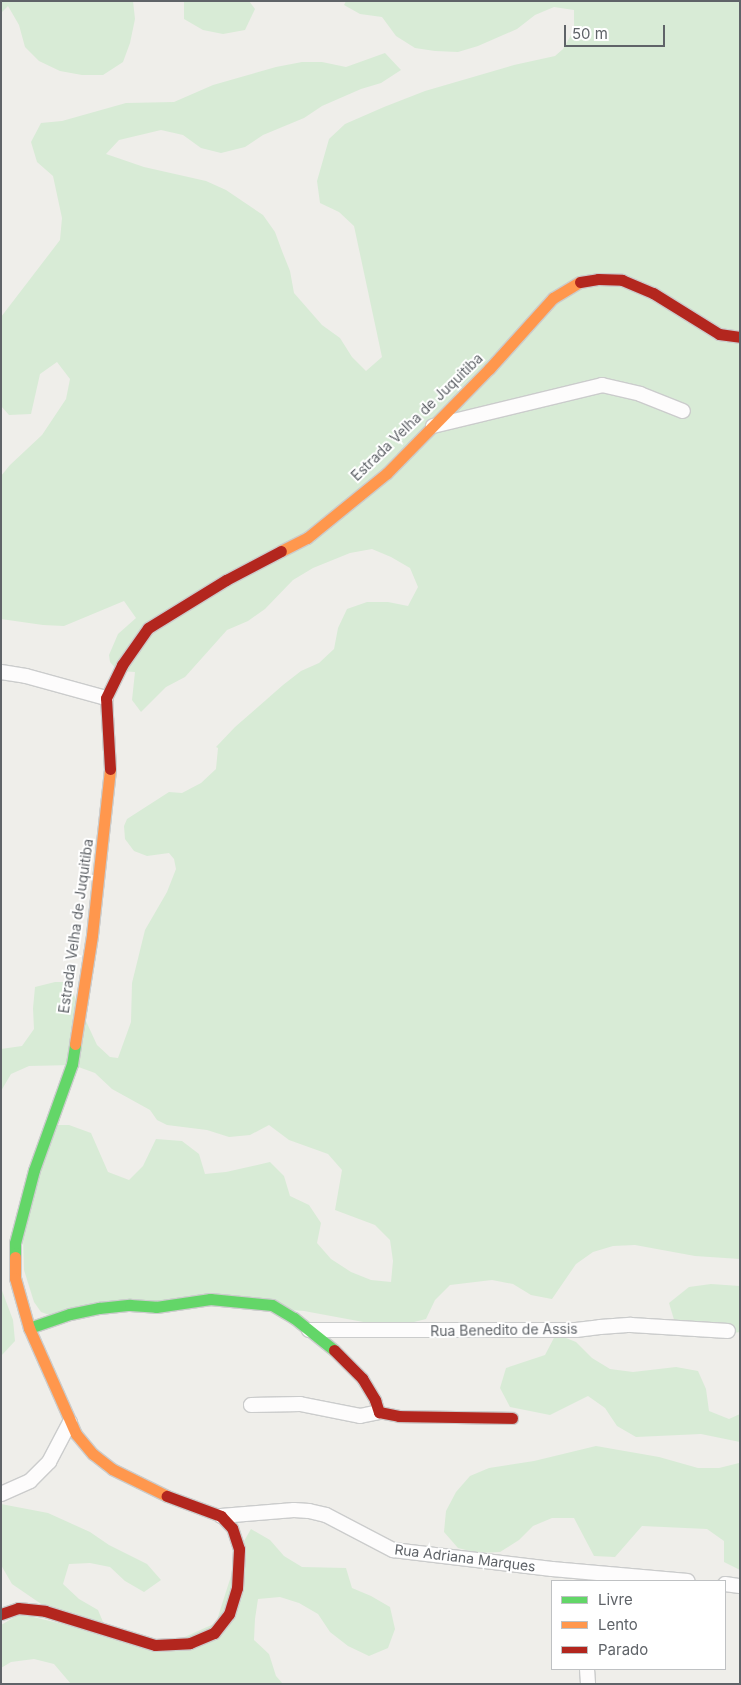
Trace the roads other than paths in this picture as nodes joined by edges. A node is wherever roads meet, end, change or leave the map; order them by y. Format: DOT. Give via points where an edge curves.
graph roads {
  1 [pos="740,337"];
  2 [pos="683,411"];
  3 [pos="430,426"];
  4 [pos="1,672"];
  5 [pos="106,698"];
  6 [pos="29,1328"];
  7 [pos="309,1330"];
  8 [pos="728,1331"];
  9 [pos="251,1406"];
  10 [pos="379,1412"];
  11 [pos="512,1418"];
  12 [pos="70,1422"];
  13 [pos="1,1494"];
  14 [pos="221,1516"];
  15 [pos="586,1577"];
  16 [pos="662,1580"];
  17 [pos="726,1584"];
  18 [pos="740,1586"];
  19 [pos="1,1614"];
  20 [pos="587,1670"];
  21 [pos="588,1684"];
  1 -- 3 [label="street, Estrada Velha de Juquitiba" via="719,334 653,293 622,280 598,279 576,283 553,298"];
  2 -- 3 [label="street" via="633,392 602,385"];
  3 -- 5 [label="street, Estrada Velha de Juquitiba" via="386,473 307,538 226,580 148,628 122,664"];
  4 -- 5 [label="street"];
  5 -- 6 [label="street, Estrada Velha de Juquitiba" via="110,780 92,935 72,1064 34,1170 15,1243 15,1278"];
  6 -- 7 [label="street" via="98,1308 156,1307 210,1299 272,1306"];
  6 -- 12 [label="street, Estrada Velha de Juquitiba"];
  7 -- 8 [label="street, Rua Benedito de Assis" via="576,1330 631,1325"];
  7 -- 10 [label="street" via="362,1378"];
  9 -- 10 [label="street" via="300,1404 360,1416"];
  10 -- 11 [label="street" via="399,1416"];
  12 -- 13 [label="street" via="49,1462 30,1480"];
  12 -- 14 [label="street, Estrada Velha de Juquitiba" via="93,1454 112,1470 159,1493"];
  14 -- 15 [label="street, Rua Adriana Marques" via="294,1510 309,1512 326,1515 393,1550"];
  14 -- 19 [label="street" via="232,1528 239,1549 237,1588 229,1614 214,1632 190,1643 155,1645 45,1611 18,1608"];
  15 -- 16 [label="street, Rua Adriana Marques"];
  17 -- 18 [label="street"];
  20 -- 21 [label="street"];
}
